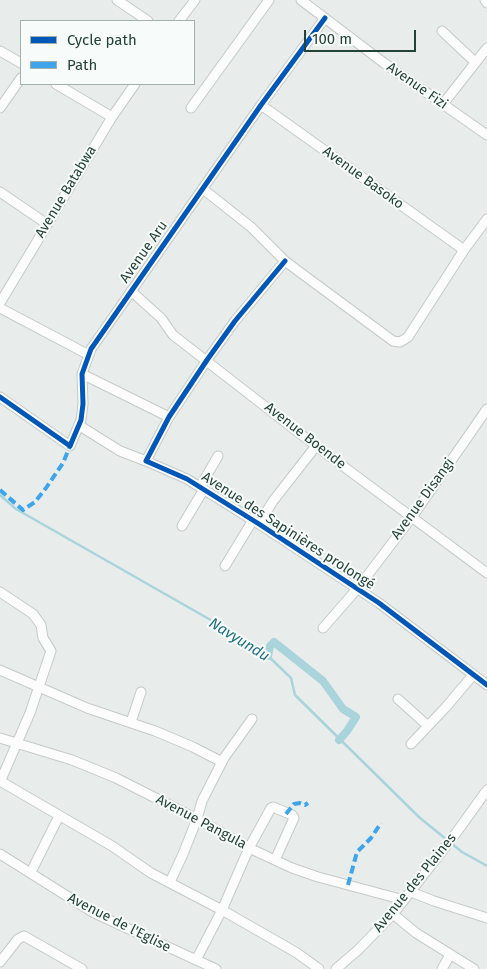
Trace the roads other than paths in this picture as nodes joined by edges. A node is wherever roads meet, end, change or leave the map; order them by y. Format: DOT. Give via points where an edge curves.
graph roads {
  1 [pos="117,0"];
  2 [pos="195,0"];
  3 [pos="269,0"];
  4 [pos="301,0"];
  5 [pos="326,18"];
  6 [pos="147,20"];
  7 [pos="180,20"];
  8 [pos="442,31"];
  9 [pos="487,48"];
  10 [pos="0,51"];
  11 [pos="20,62"];
  12 [pos="475,62"];
  13 [pos="20,79"];
  14 [pos="58,85"];
  15 [pos="134,85"];
  16 [pos="443,104"];
  17 [pos="262,105"];
  18 [pos="0,108"];
  19 [pos="191,108"];
  20 [pos="112,117"];
  21 [pos="487,135"];
  22 [pos="203,189"];
  23 [pos="0,192"];
  24 [pos="487,219"];
  25 [pos="47,224"];
  26 [pos="464,250"];
  27 [pos="285,260"];
  28 [pos="131,291"];
  29 [pos="0,303"];
  30 [pos="0,308"];
  31 [pos="89,355"];
  32 [pos="207,360"];
  33 [pos="82,374"];
  34 [pos="0,397"];
  35 [pos="487,409"];
  36 [pos="169,418"];
  37 [pos="80,426"];
  38 [pos="316,446"];
  39 [pos="218,456"];
  40 [pos="146,461"];
  41 [pos="202,488"];
  42 [pos="412,517"];
  43 [pos="256,522"];
  44 [pos="182,526"];
  45 [pos="224,566"];
  46 [pos="487,573"];
  47 [pos="357,588"];
  48 [pos="0,592"];
  49 [pos="323,628"];
  50 [pos="0,670"];
  51 [pos="473,675"];
  52 [pos="487,685"];
  53 [pos="39,688"];
  54 [pos="141,692"];
  55 [pos="398,698"];
  56 [pos="252,719"];
  57 [pos="131,722"];
  58 [pos="428,726"];
  59 [pos="0,738"];
  60 [pos="17,743"];
  61 [pos="411,744"];
  62 [pos="222,762"];
  63 [pos="0,781"];
  64 [pos="487,790"];
  65 [pos="59,816"];
  66 [pos="197,818"];
  67 [pos="249,848"];
  68 [pos="0,854"];
  69 [pos="275,860"];
  70 [pos="31,872"];
  71 [pos="170,882"];
  72 [pos="411,892"];
  73 [pos="404,900"];
  74 [pos="222,910"];
  75 [pos="392,914"];
  76 [pos="487,918"];
  77 [pos="450,955"];
  78 [pos="196,960"];
  79 [pos="0,962"];
  80 [pos="82,969"];
  81 [pos="216,969"];
  82 [pos="319,969"];
  83 [pos="336,969"];
  84 [pos="442,969"];
  85 [pos="474,969"];
  1 -- 6 [label="street"];
  2 -- 7 [label="street"];
  3 -- 19 [label="street"];
  4 -- 5 [label="street, Avenue Fizi"];
  5 -- 16 [label="street, Avenue Fizi" via="384,64"];
  5 -- 17 [label="street, Avenue Aru"];
  8 -- 12 [label="street"];
  9 -- 12 [label="street"];
  10 -- 11 [label="street"];
  12 -- 16 [label="street"];
  13 -- 18 [label="street"];
  14 -- 20 [label="street"];
  15 -- 20 [label="street, Avenue Batabwa"];
  16 -- 21 [label="street, Avenue Fizi"];
  17 -- 22 [label="street, Avenue Aru"];
  17 -- 26 [label="street, Avenue Basoko"];
  20 -- 25 [label="street, Avenue Batabwa"];
  22 -- 27 [label="street" via="251,227"];
  22 -- 28 [label="street, Avenue Aru"];
  23 -- 25 [label="street"];
  24 -- 26 [label="street"];
  25 -- 29 [label="street, Avenue Batabwa"];
  26 -- 27 [label="street" via="408,337 400,342"];
  27 -- 32 [label="street"];
  28 -- 31 [label="street, Avenue Aru"];
  28 -- 32 [label="street, Avenue Boende" via="161,318 170,332"];
  30 -- 31 [label="street"];
  31 -- 33 [label="street, Avenue Aru"];
  32 -- 36 [label="street"];
  32 -- 38 [label="street, Avenue Boende"];
  33 -- 36 [label="street"];
  33 -- 37 [label="street, Avenue Aru"];
  34 -- 37 [label="street, Avenue Aru" via="70,446"];
  35 -- 42 [label="street, Avenue Disangi"];
  36 -- 40 [label="street"];
  37 -- 40 [label="street, Avenue des Sapinières prolongé" via="120,452"];
  38 -- 42 [label="street, Avenue Boende"];
  38 -- 43 [label="street"];
  39 -- 41 [label="street"];
  40 -- 41 [label="street, Avenue des Sapinières prolongé"];
  41 -- 43 [label="street, Avenue des Sapinières prolongé"];
  41 -- 44 [label="street"];
  42 -- 46 [label="street, Avenue Boende"];
  42 -- 47 [label="street, Avenue Disangi"];
  43 -- 45 [label="street"];
  43 -- 47 [label="street, Avenue des Sapinières prolongé"];
  47 -- 49 [label="street, Avenue Disangi"];
  47 -- 51 [label="street, Avenue des Sapinières prolongé"];
  48 -- 53 [label="street" via="32,614 41,625 42,636 51,651"];
  50 -- 53 [label="street"];
  51 -- 52 [label="street, Avenue des Sapinières prolongé"];
  51 -- 58 [label="street"];
  53 -- 57 [label="street"];
  53 -- 60 [label="street"];
  54 -- 57 [label="street"];
  55 -- 58 [label="street"];
  56 -- 62 [label="street"];
  57 -- 62 [label="street"];
  58 -- 61 [label="street"];
  59 -- 60 [label="street, Avenue Pangula"];
  60 -- 63 [label="street"];
  60 -- 66 [label="street, Avenue Pangula" via="94,768"];
  62 -- 66 [label="street"];
  63 -- 65 [label="street"];
  64 -- 72 [label="street, Avenue des Plaines"];
  65 -- 70 [label="street"];
  65 -- 71 [label="street"];
  66 -- 67 [label="street, Avenue Pangula"];
  66 -- 71 [label="street"];
  67 -- 69 [label="street, Avenue Pangula"];
  67 -- 69 [label="street" via="271,808 276,807 294,818"];
  67 -- 74 [label="street"];
  68 -- 70 [label="street, Avenue de l'Eglise"];
  69 -- 73 [label="street, Avenue Pangula" via="307,874"];
  70 -- 78 [label="street, Avenue de l'Eglise" via="94,913"];
  71 -- 74 [label="street"];
  72 -- 73 [label="street, Avenue des Plaines"];
  72 -- 76 [label="street"];
  73 -- 75 [label="street, Avenue des Plaines"];
  74 -- 78 [label="street"];
  74 -- 82 [label="street"];
  75 -- 77 [label="street"];
  75 -- 83 [label="street, Avenue des Plaines"];
  77 -- 84 [label="street"];
  77 -- 85 [label="street"];
  78 -- 81 [label="street, Avenue de l'Eglise"];
  79 -- 80 [label="street" via="24,936"];
}
